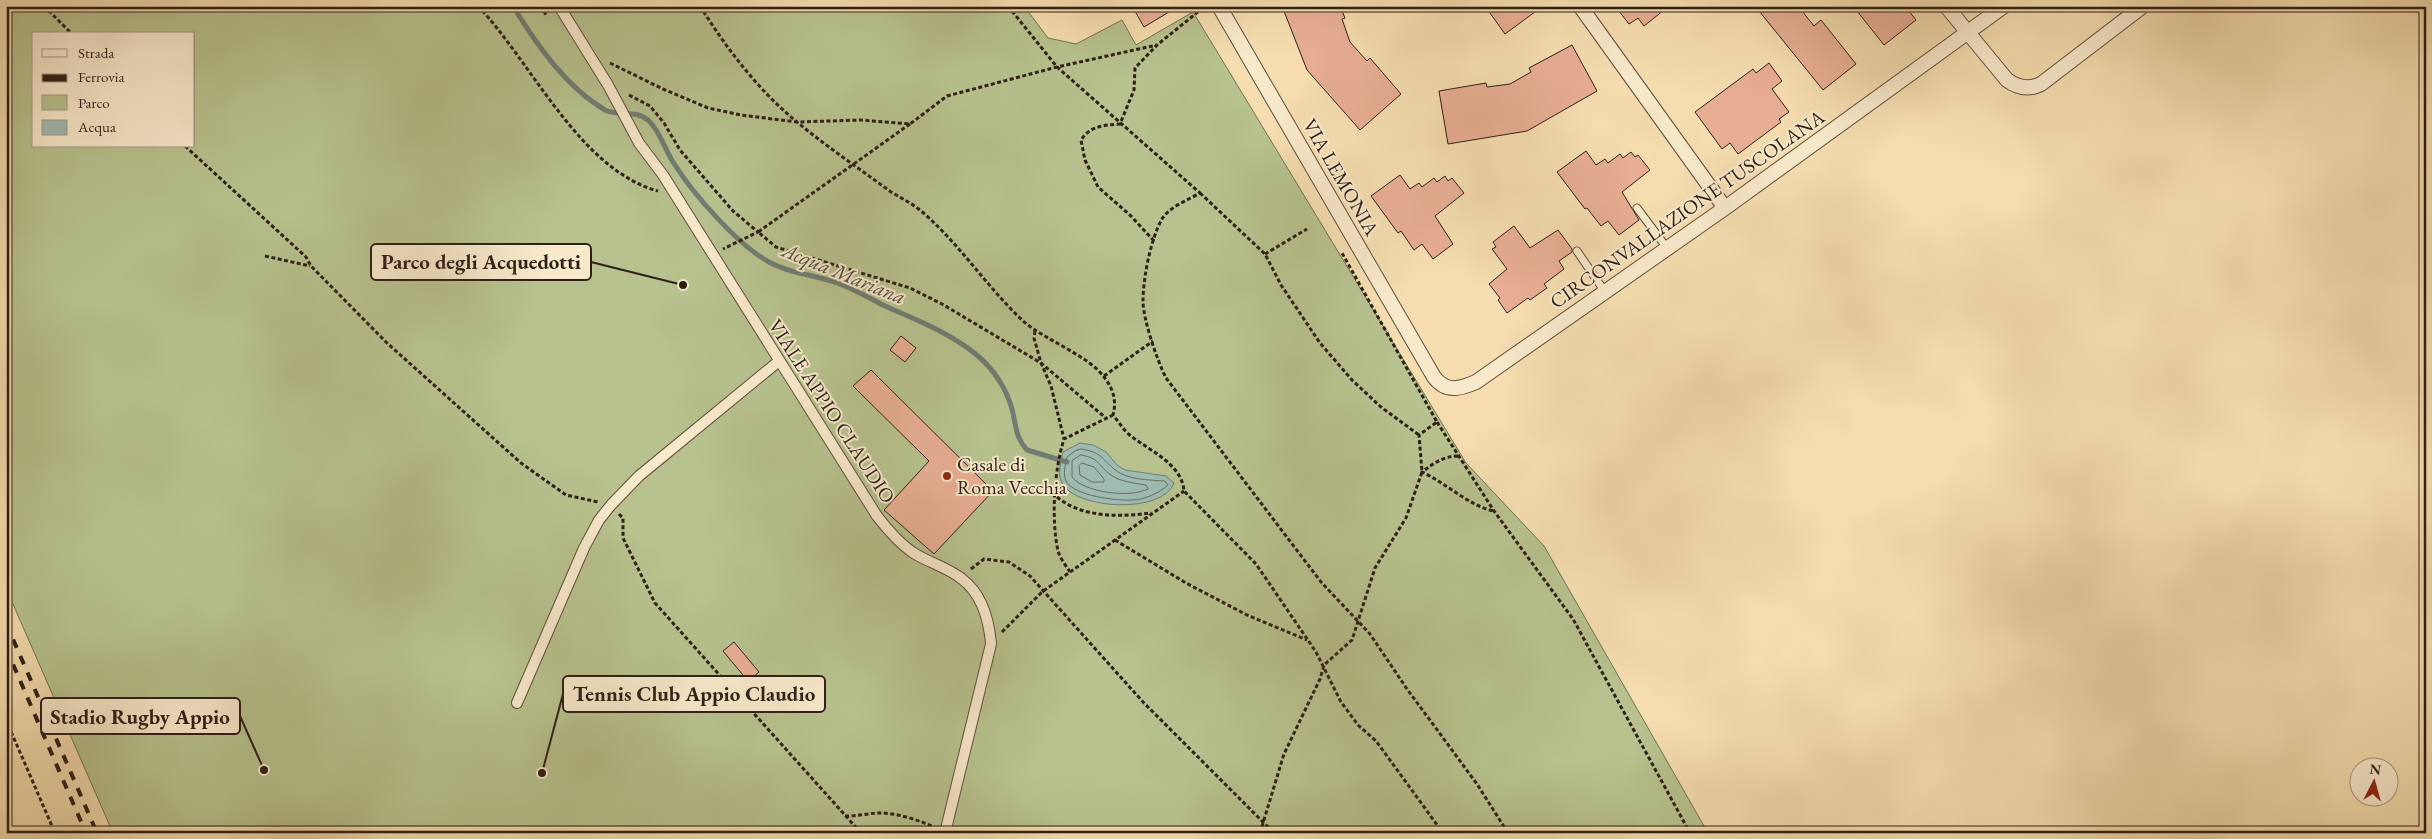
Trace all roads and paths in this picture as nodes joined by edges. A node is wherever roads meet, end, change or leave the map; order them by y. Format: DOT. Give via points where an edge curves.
graph roads {
  1 [pos="44,6"];
  2 [pos="478,6"];
  3 [pos="559,6"];
  4 [pos="700,6"];
  5 [pos="1008,6"];
  6 [pos="1204,6"];
  7 [pos="1219,6"];
  8 [pos="1580,6"];
  9 [pos="1946,6"];
  10 [pos="2004,6"];
  11 [pos="2143,6"];
  12 [pos="70,32"];
  13 [pos="1969,34"];
  14 [pos="1157,45"];
  15 [pos="586,49"];
  16 [pos="1057,67"];
  17 [pos="608,85"];
  18 [pos="797,122"];
  19 [pos="910,124"];
  20 [pos="1120,124"];
  21 [pos="187,148"];
  22 [pos="852,163"];
  23 [pos="1200,193"];
  24 [pos="676,196"];
  25 [pos="1637,208"];
  26 [pos="1725,208"];
  27 [pos="1307,230"];
  28 [pos="758,232"];
  29 [pos="1154,242"];
  30 [pos="737,244"];
  31 [pos="1667,248"];
  32 [pos="1577,251"];
  33 [pos="1265,254"];
  34 [pos="265,256"];
  35 [pos="311,266"];
  36 [pos="1605,292"];
  37 [pos="1035,331"];
  38 [pos="1153,341"];
  39 [pos="779,361"];
  40 [pos="1041,363"];
  41 [pos="1428,368"];
  42 [pos="1104,376"];
  43 [pos="1113,415"];
  44 [pos="1434,415"];
  45 [pos="1107,420"];
  46 [pos="1437,422"];
  47 [pos="1419,435"];
  48 [pos="1064,439"];
  49 [pos="1458,456"];
  50 [pos="1422,472"];
  51 [pos="1184,491"];
  52 [pos="1056,496"];
  53 [pos="611,505"];
  54 [pos="1494,511"];
  55 [pos="1154,513"];
  56 [pos="1115,540"];
  57 [pos="1070,572"];
  58 [pos="963,579"];
  59 [pos="1042,592"];
  60 [pos="1358,621"];
  61 [pos="1307,640"];
  62 [pos="991,644"];
  63 [pos="1324,664"];
  64 [pos="517,702"];
  65 [pos="6,720"];
  66 [pos="844,816"];
  67 [pos="1263,824"];
  68 [pos="941,831"];
  69 [pos="55,833"];
  70 [pos="861,833"];
  71 [pos="1260,833"];
  72 [pos="1274,833"];
  73 [pos="1442,833"];
  74 [pos="1508,833"];
  75 [pos="1690,833"];
  1 -- 12 [label="path"];
  2 -- 24 [label="path" via="497,26 573,129 609,166 650,189"];
  3 -- 15 [label="street, VIALE APPIO CLAUDIO"];
  4 -- 18 [label="path" via="737,61"];
  5 -- 16 [label="path"];
  6 -- 14 [label="path"];
  7 -- 41 [label="street, VIA LEMONIA"];
  8 -- 26 [label="street"];
  9 -- 13 [label="street"];
  10 -- 13 [label="street, CIRCONVALLAZIONE TUSCOLANA"];
  11 -- 13 [label="street" via="2032,88 2020,87 2007,80"];
  13 -- 26 [label="street, CIRCONVALLAZIONE TUSCOLANA"];
  14 -- 16 [label="path"];
  14 -- 20 [label="path" via="1135,68 1134,90"];
  15 -- 17 [label="street, VIALE APPIO CLAUDIO"];
  15 -- 18 [label="path" via="662,89 708,108 741,116"];
  16 -- 19 [label="path" via="947,96"];
  16 -- 20 [label="path"];
  17 -- 24 [label="street, VIALE APPIO CLAUDIO" via="632,129"];
  17 -- 28 [label="path" via="650,106 680,150 733,211"];
  18 -- 19 [label="path" via="861,120"];
  18 -- 22 [label="path"];
  19 -- 22 [label="path"];
  20 -- 23 [label="path"];
  20 -- 29 [label="path" via="1087,131 1081,140 1085,160 1098,187"];
  21 -- 35 [label="path" via="306,257"];
  22 -- 28 [label="path"];
  22 -- 37 [label="path" via="935,223"];
  23 -- 29 [label="path" via="1176,206 1163,218"];
  23 -- 33 [label="path"];
  24 -- 39 [label="street, VIALE APPIO CLAUDIO"];
  25 -- 31 [label="lane"];
  26 -- 31 [label="street, CIRCONVALLAZIONE TUSCOLANA"];
  27 -- 33 [label="path"];
  28 -- 30 [label="path"];
  28 -- 40 [label="path" via="776,247 910,288"];
  29 -- 38 [label="path" via="1145,277 1143,302"];
  31 -- 36 [label="street, CIRCONVALLAZIONE TUSCOLANA"];
  32 -- 36 [label="lane"];
  33 -- 47 [label="path" via="1281,285 1352,380"];
  34 -- 35 [label="path"];
  35 -- 53 [label="path" via="387,343 521,463 566,495"];
  36 -- 41 [label="street, CIRCONVALLAZIONE TUSCOLANA" via="1476,382 1452,389 1443,386"];
  37 -- 40 [label="path"];
  37 -- 42 [label="path"];
  38 -- 42 [label="path"];
  38 -- 60 [label="path" via="1166,378 1320,582"];
  39 -- 53 [label="street" via="639,476"];
  39 -- 58 [label="street, VIALE APPIO CLAUDIO" via="890,533 911,551"];
  40 -- 45 [label="path"];
  40 -- 48 [label="path" via="1051,386"];
  42 -- 43 [label="path" via="1115,397"];
  43 -- 45 [label="path"];
  43 -- 51 [label="path" via="1129,435 1172,467 1184,482"];
  44 -- 46 [label="path"];
  45 -- 48 [label="path"];
  46 -- 47 [label="path"];
  46 -- 49 [label="path"];
  47 -- 50 [label="path"];
  48 -- 52 [label="path"];
  49 -- 50 [label="path" via="1448,456"];
  49 -- 54 [label="path"];
  50 -- 54 [label="path" via="1480,508"];
  50 -- 60 [label="path" via="1406,518 1375,568"];
  51 -- 55 [label="path"];
  51 -- 61 [label="path" via="1256,564"];
  52 -- 55 [label="path" via="1065,504 1107,515"];
  52 -- 57 [label="path" via="1058,553"];
  53 -- 64 [label="street" via="584,548"];
  53 -- 66 [label="path" via="623,518 623,538 655,603"];
  54 -- 75 [label="path" via="1573,620"];
  55 -- 56 [label="path"];
  56 -- 57 [label="path"];
  56 -- 61 [label="path" via="1186,584 1247,615"];
  57 -- 59 [label="path"];
  58 -- 59 [label="path" via="984,559 1009,562 1030,576"];
  58 -- 62 [label="street, VIALE APPIO CLAUDIO" via="981,602"];
  59 -- 62 [label="path"];
  59 -- 67 [label="path" via="1143,702"];
  60 -- 63 [label="path" via="1352,640"];
  60 -- 74 [label="path" via="1477,784"];
  61 -- 63 [label="path"];
  62 -- 68 [label="street, VIALE APPIO CLAUDIO"];
  63 -- 67 [label="path" via="1284,754"];
  63 -- 73 [label="path" via="1341,702 1358,725 1376,741"];
  65 -- 69 [label="path"];
  66 -- 68 [label="path" via="892,815"];
  66 -- 70 [label="path"];
  67 -- 71 [label="path"];
  67 -- 72 [label="path"];
}
